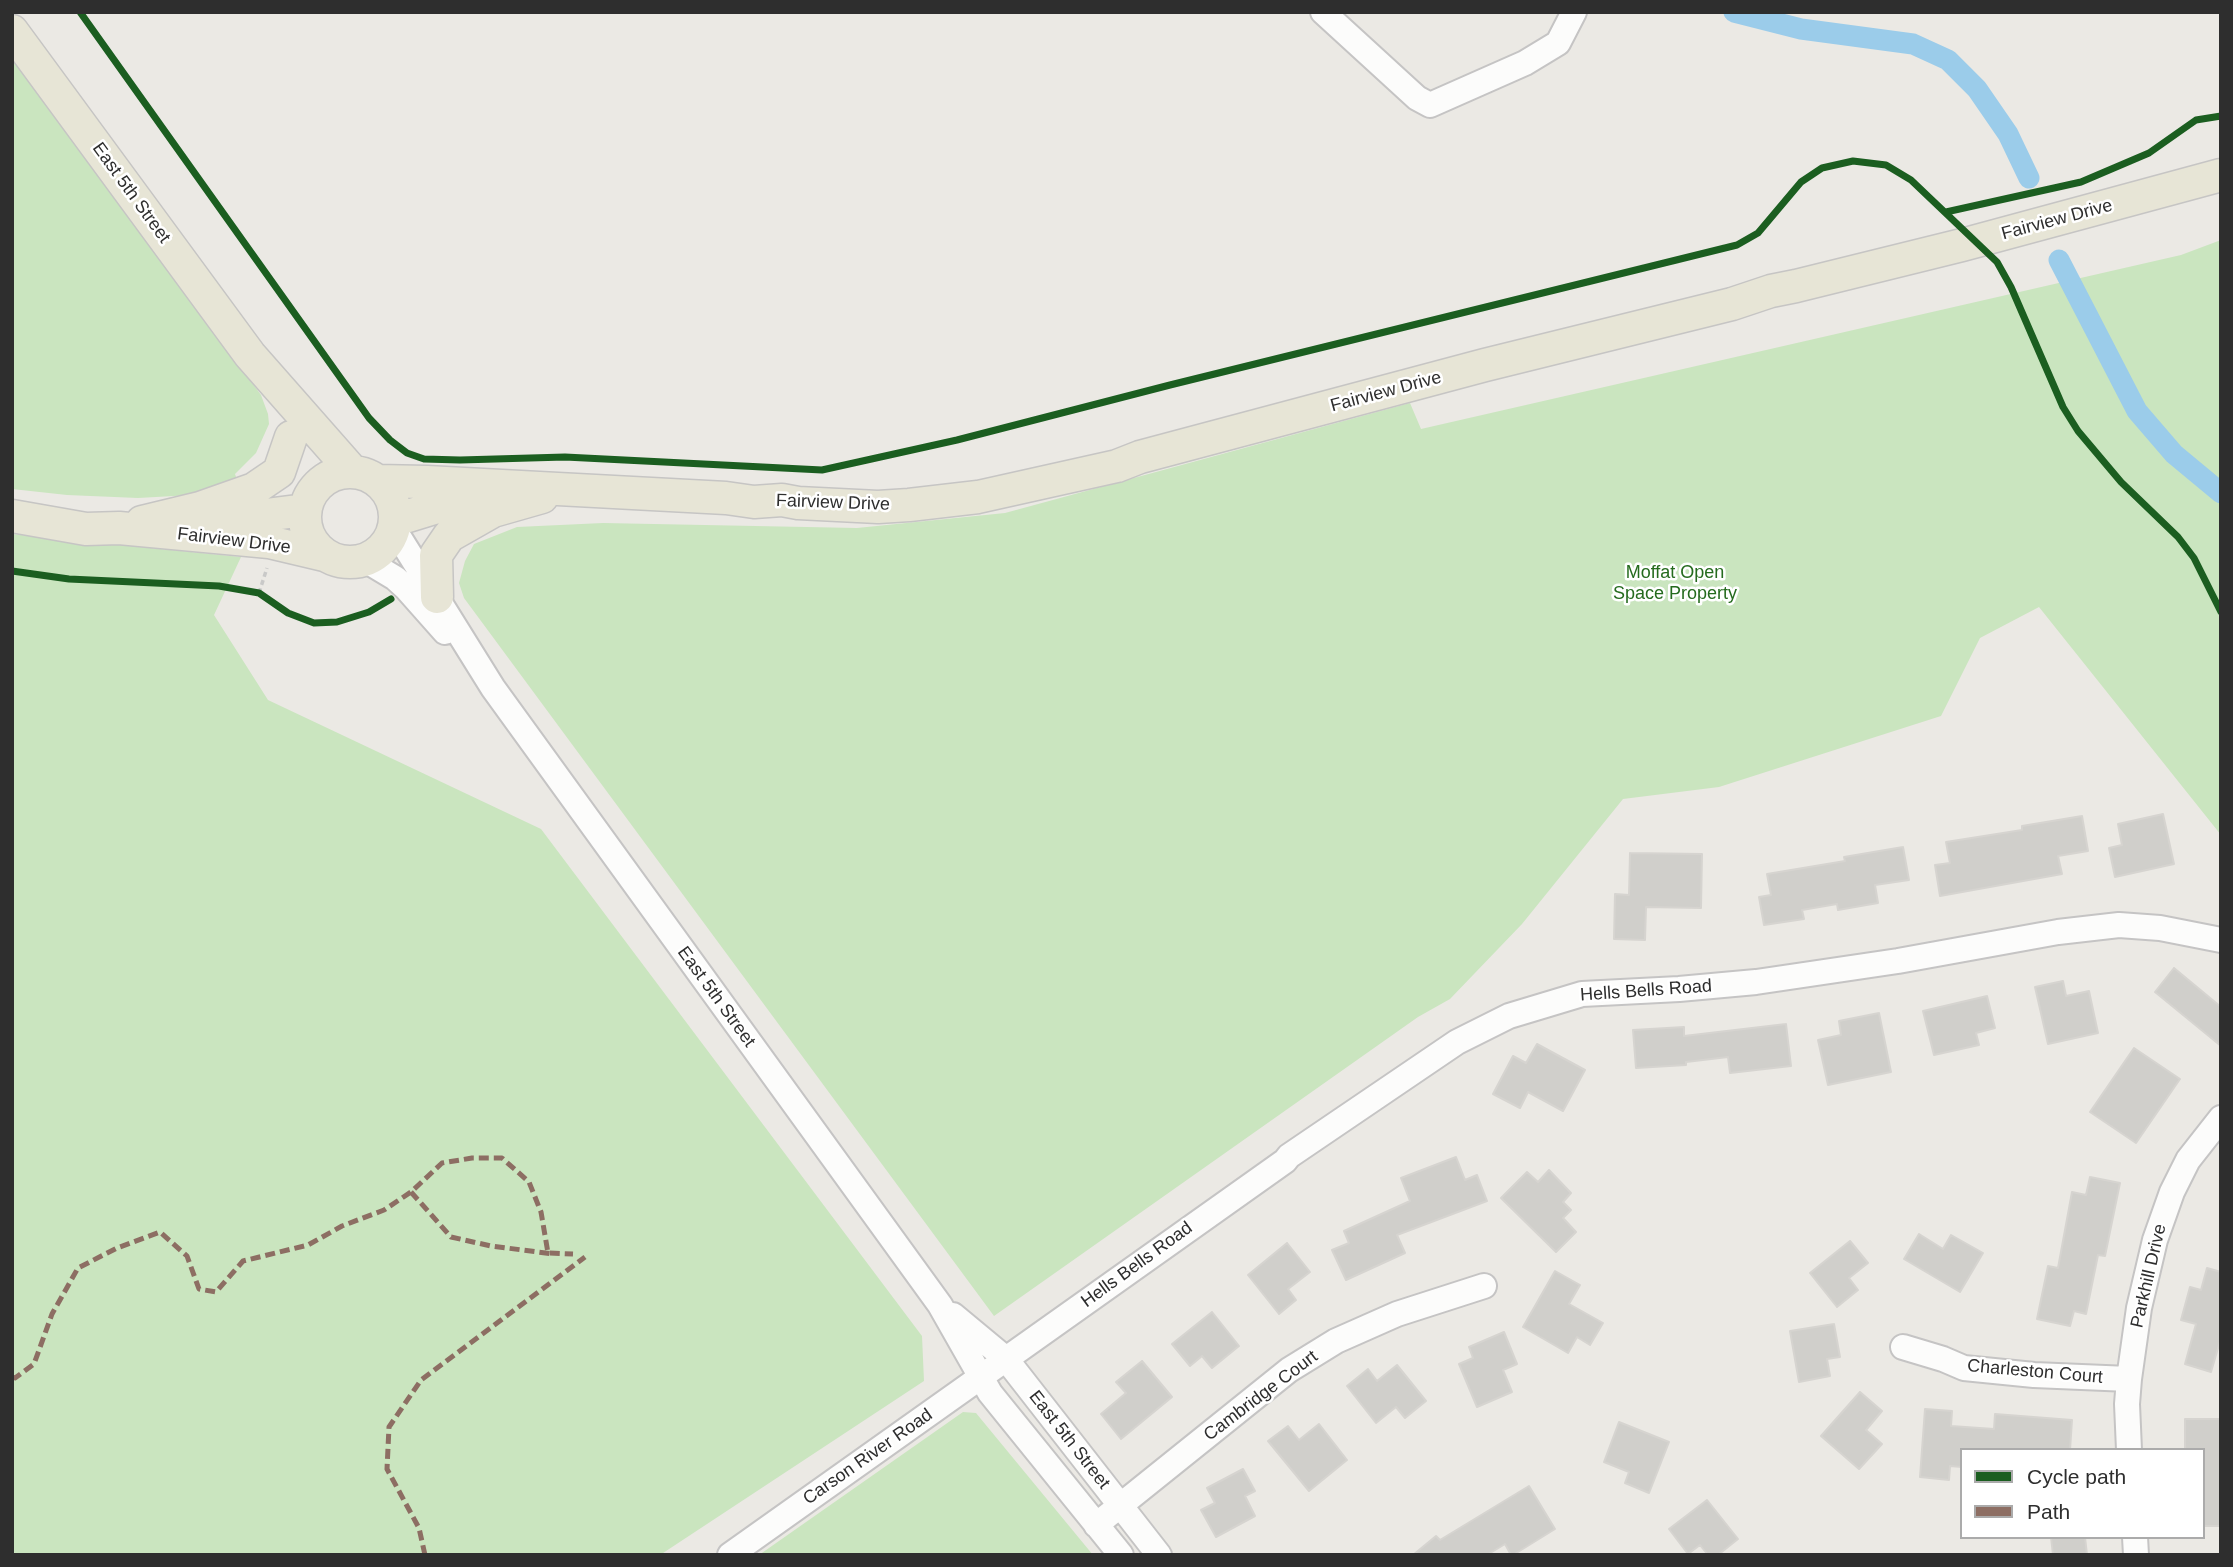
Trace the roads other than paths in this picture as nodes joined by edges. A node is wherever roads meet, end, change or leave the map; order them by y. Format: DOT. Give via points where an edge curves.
graph roads {
  1 [pos="1323,12"];
  2 [pos="1574,12"];
  3 [pos="12,31"];
  4 [pos="2221,175"];
  5 [pos="250,355"];
  6 [pos="291,437"];
  7 [pos="365,476"];
  8 [pos="552,489"];
  9 [pos="308,502"];
  10 [pos="12,516"];
  11 [pos="394,525"];
  12 [pos="131,529"];
  13 [pos="324,555"];
  14 [pos="365,560"];
  15 [pos="436,597"];
  16 [pos="494,688"];
  17 [pos="2221,940"];
  18 [pos="2221,1118"];
  19 [pos="1484,1286"];
  20 [pos="940,1305"];
  21 [pos="1903,1347"];
  22 [pos="1006,1359"];
  23 [pos="981,1377"];
  24 [pos="2129,1379"];
  25 [pos="2130,1448"];
  26 [pos="1120,1506"];
  27 [pos="1097,1525"];
  28 [pos="730,1555"];
  29 [pos="1121,1555"];
  30 [pos="1159,1555"];
  1 -- 2 [label="street" via="1430,105 1525,63 1558,43"];
  3 -- 5 [label="main road, East 5th Street"];
  4 -- 8 [label="main road, Fairview Drive" via="1485,365 1117,466 978,497 878,507"];
  5 -- 6 [label="main road, East 5th Street"];
  5 -- 7 [label="main road, East 5th Street"];
  6 -- 9 [label="main road, East 5th Street" via="306,467"];
  6 -- 12 [label="main road" via="279,472 254,489"];
  7 -- 8 [label="main road, Fairview Drive"];
  7 -- 9 [label="main road" via="344,472 328,477"];
  7 -- 11 [label="main road" via="389,495"];
  8 -- 11 [label="main road, Fairview Drive" via="434,508"];
  8 -- 15 [label="main road" via="493,511 449,536 436,555"];
  9 -- 12 [label="main road, Fairview Drive"];
  9 -- 13 [label="main road" via="305,527"];
  10 -- 12 [label="main road, Fairview Drive" via="86,528"];
  11 -- 14 [label="main road" via="386,545"];
  11 -- 15 [label="street, East 5th Street"];
  12 -- 13 [label="main road, Fairview Drive" via="269,542"];
  13 -- 14 [label="main road" via="348,563"];
  14 -- 16 [label="street, East 5th Street" via="406,588"];
  15 -- 16 [label="street, East 5th Street"];
  16 -- 20 [label="street, East 5th Street"];
  17 -- 22 [label="street, Hells Bells Road" via="2119,925 1756,982 1582,994 1509,1016 1457,1042 1289,1156"];
  18 -- 24 [label="street, Parkhill Drive" via="2188,1160 2163,1216 2139,1308"];
  19 -- 26 [label="street, Cambridge Court" via="1397,1314 1336,1340 1289,1370"];
  20 -- 22 [label="street, East 5th Street"];
  20 -- 23 [label="street, East 5th Street"];
  21 -- 24 [label="street, Charleston Court" via="1964,1368"];
  22 -- 23 [label="street, Carson River Road"];
  22 -- 26 [label="street, East 5th Street"];
  23 -- 27 [label="street, East 5th Street"];
  23 -- 28 [label="street, Carson River Road"];
  24 -- 25 [label="street, Parkhill Drive"];
  26 -- 27 [label="street, Cambridge Court"];
  26 -- 30 [label="street, East 5th Street"];
  27 -- 29 [label="street, East 5th Street"];
}
